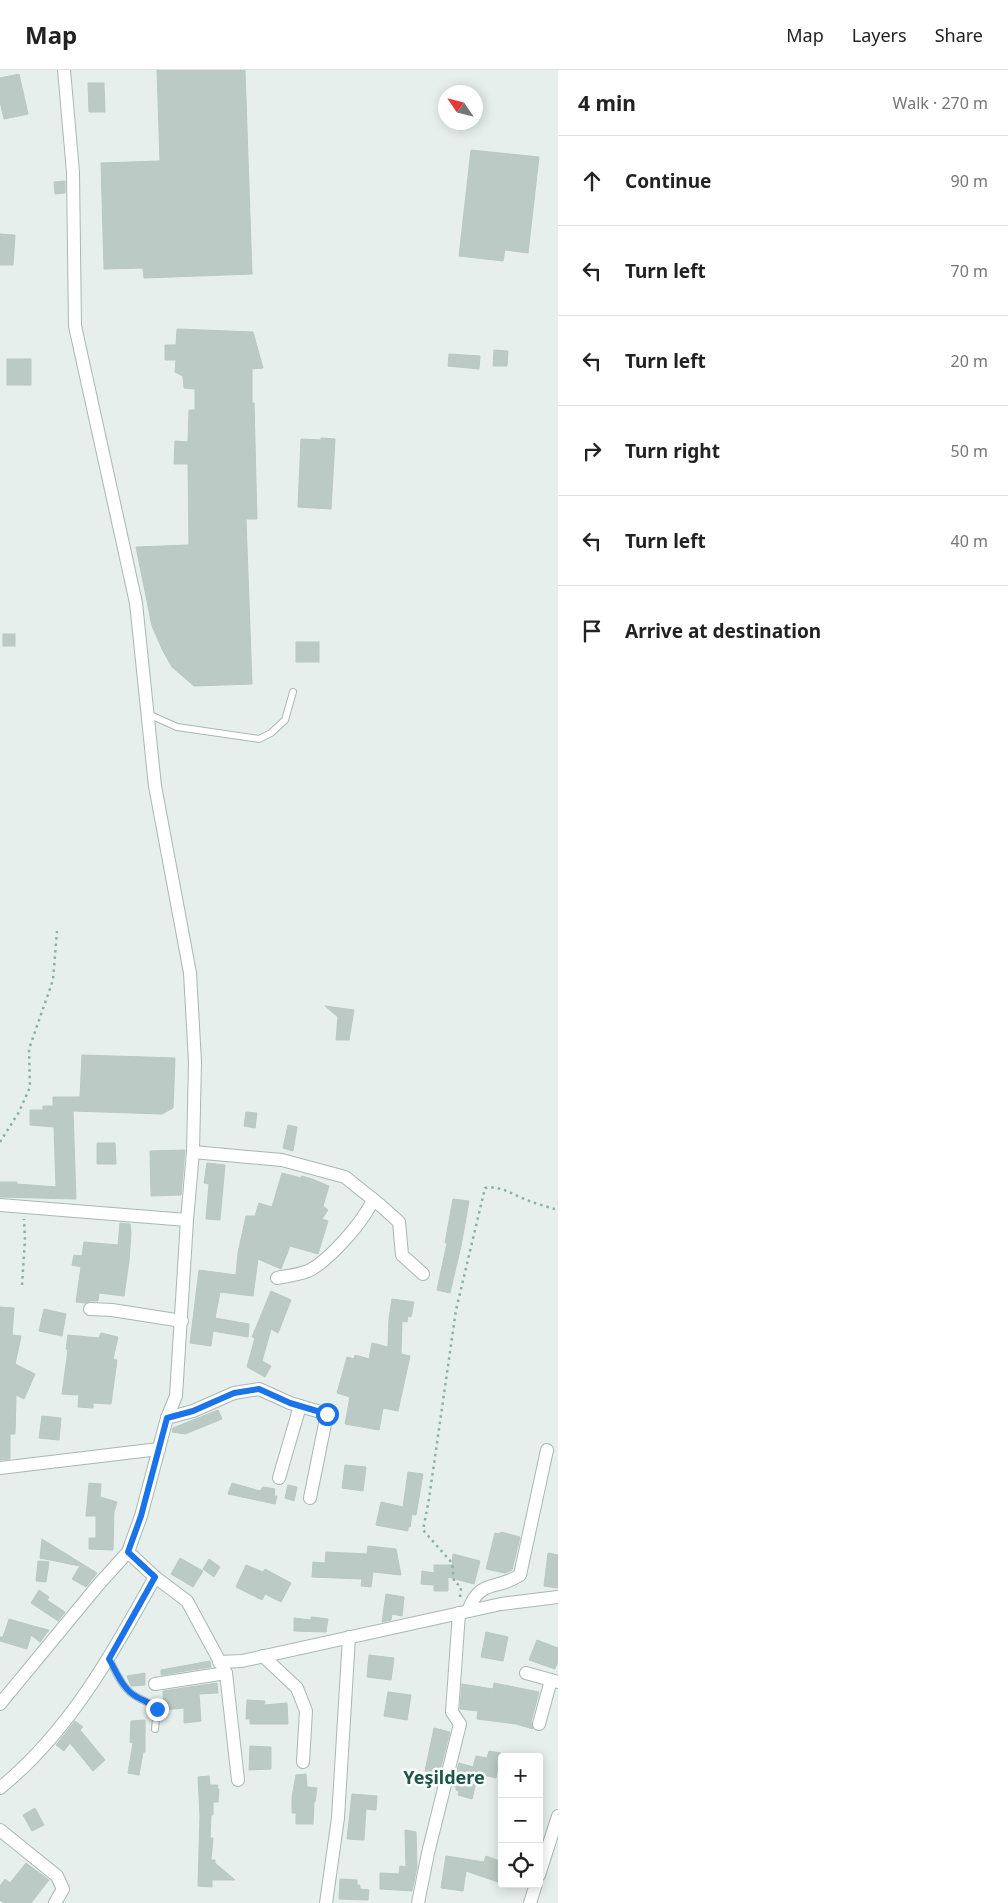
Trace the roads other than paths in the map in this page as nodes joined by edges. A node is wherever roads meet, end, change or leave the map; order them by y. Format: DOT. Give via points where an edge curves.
graph roads {
  1 [pos="64,70"];
  2 [pos="293,692"];
  3 [pos="147,714"];
  4 [pos="193,1152"];
  5 [pos="373,1199"];
  6 [pos="0,1205"];
  7 [pos="187,1220"];
  8 [pos="423,1274"];
  9 [pos="277,1278"];
  10 [pos="90,1309"];
  11 [pos="182,1320"];
  12 [pos="300,1406"];
  13 [pos="167,1418"];
  14 [pos="160,1449"];
  15 [pos="547,1450"];
  16 [pos="0,1468"];
  17 [pos="279,1478"];
  18 [pos="310,1498"];
  19 [pos="128,1552"];
  20 [pos="155,1577"];
  21 [pos="558,1596"];
  22 [pos="463,1612"];
  23 [pos="349,1637"];
  24 [pos="263,1656"];
  25 [pos="109,1659"];
  26 [pos="220,1662"];
  27 [pos="226,1673"];
  28 [pos="526,1673"];
  29 [pos="554,1681"];
  30 [pos="155,1684"];
  31 [pos="0,1704"];
  32 [pos="539,1724"];
  33 [pos="155,1729"];
  34 [pos="303,1762"];
  35 [pos="238,1780"];
  36 [pos="0,1788"];
  37 [pos="558,1816"];
  38 [pos="0,1830"];
  39 [pos="543,1863"];
  40 [pos="535,1888"];
  41 [pos="55,1903"];
  42 [pos="326,1903"];
  43 [pos="418,1903"];
  44 [pos="530,1903"];
  1 -- 3 [label="street" via="73,172 75,326 136,603"];
  2 -- 3 [label="lane" via="285,720 271,733 258,739 177,727"];
  3 -- 4 [label="street" via="155,786 190,973 195,1062"];
  4 -- 5 [label="street" via="282,1160 345,1177"];
  4 -- 7 [label="street"];
  5 -- 8 [label="street" via="399,1222 402,1255"];
  5 -- 9 [label="street" via="364,1216 322,1263 307,1271"];
  6 -- 7 [label="street"];
  7 -- 11 [label="street"];
  10 -- 11 [label="street"];
  11 -- 13 [label="street" via="176,1396"];
  12 -- 13 [label="street" via="259,1389 234,1393 193,1411"];
  12 -- 17 [label="street"];
  12 -- 18 [label="street" via="327,1414"];
  13 -- 14 [label="street"];
  14 -- 16 [label="street"];
  14 -- 19 [label="street"];
  15 -- 22 [label="street" via="520,1575 483,1588"];
  19 -- 20 [label="street"];
  19 -- 31 [label="street"];
  20 -- 25 [label="street"];
  20 -- 26 [label="street" via="187,1601"];
  21 -- 22 [label="street"];
  22 -- 23 [label="street"];
  22 -- 43 [label="street" via="452,1712 460,1724"];
  23 -- 24 [label="street"];
  23 -- 42 [label="street" via="338,1818"];
  24 -- 26 [label="street"];
  24 -- 34 [label="street" via="297,1688 306,1711"];
  25 -- 33 [label="lane" via="126,1689 157,1709"];
  25 -- 36 [label="street" via="70,1714 21,1771"];
  26 -- 27 [label="street"];
  27 -- 30 [label="street"];
  27 -- 35 [label="street"];
  28 -- 29 [label="street"];
  29 -- 32 [label="street"];
  37 -- 39 [label="street"];
  38 -- 41 [label="street" via="57,1876 63,1889"];
  40 -- 44 [label="street"];
}
